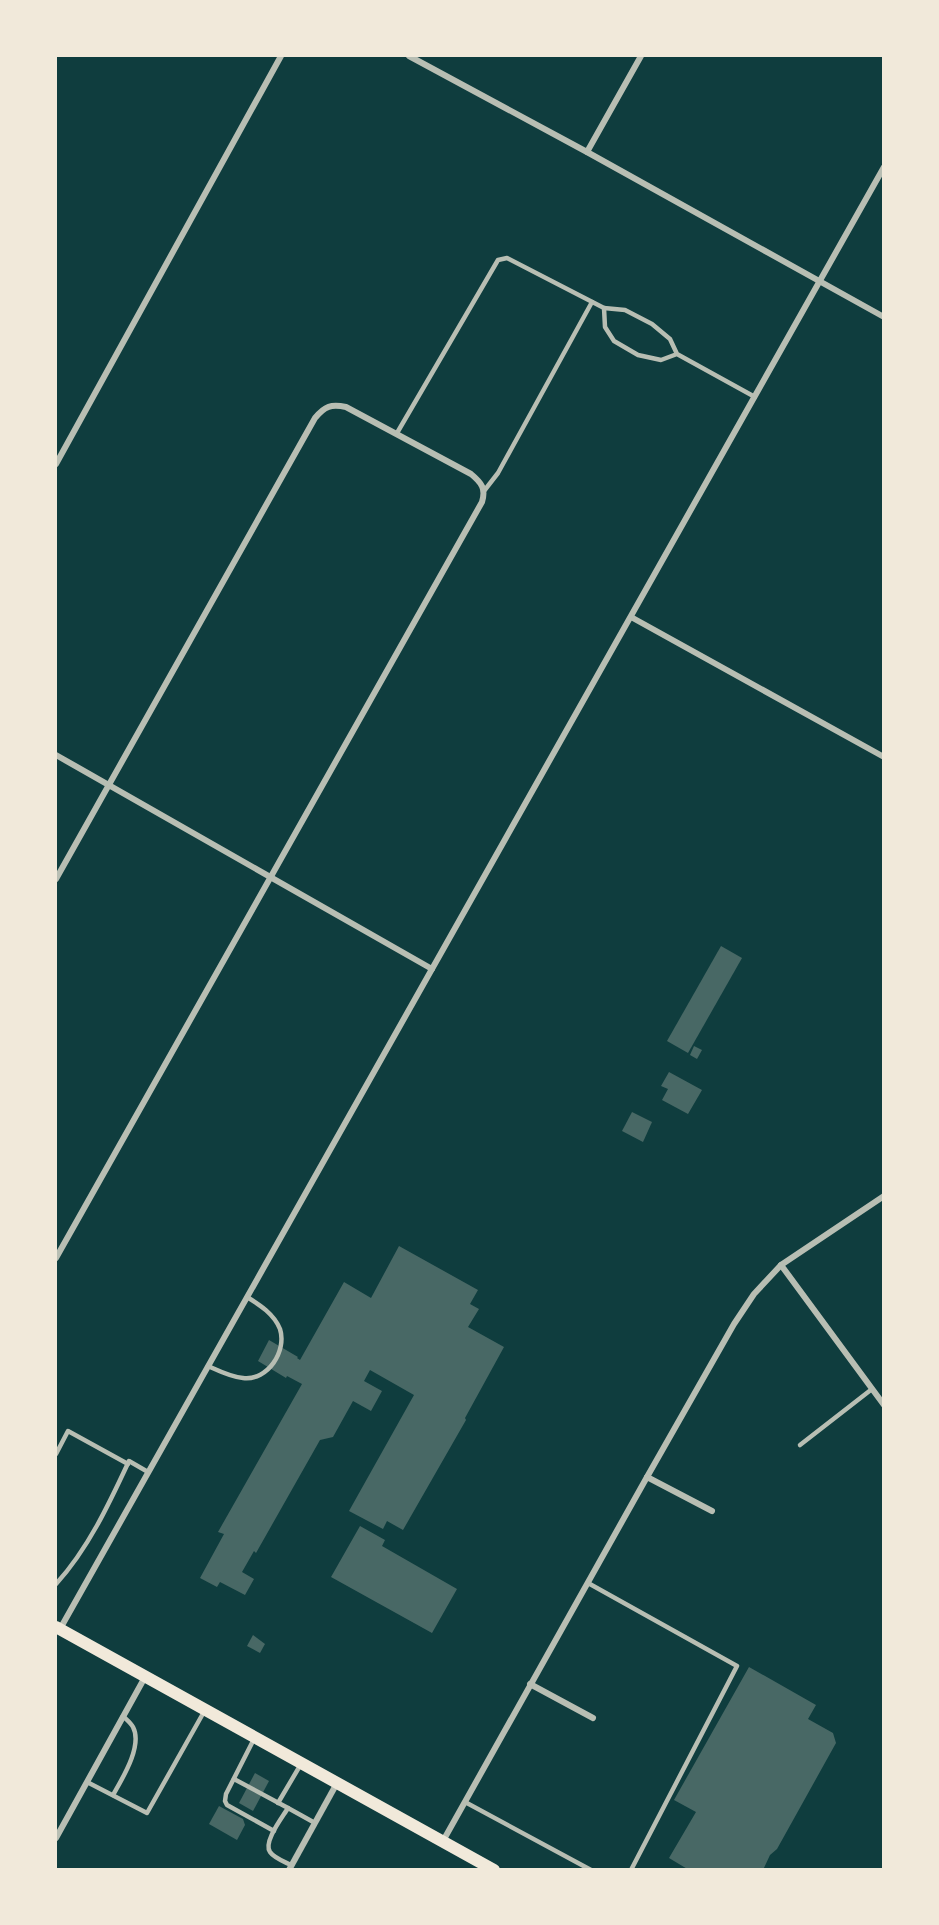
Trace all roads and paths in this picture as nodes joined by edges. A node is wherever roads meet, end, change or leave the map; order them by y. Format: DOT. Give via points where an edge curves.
graph roads {
  1 [pos="281,56"];
  2 [pos="409,56"];
  3 [pos="641,56"];
  4 [pos="587,152"];
  5 [pos="884,167"];
  6 [pos="820,280"];
  7 [pos="592,302"];
  8 [pos="604,308"];
  9 [pos="884,317"];
  10 [pos="677,354"];
  11 [pos="755,397"];
  12 [pos="397,433"];
  13 [pos="56,464"];
  14 [pos="484,491"];
  15 [pos="631,617"];
  16 [pos="56,756"];
  17 [pos="884,757"];
  18 [pos="108,785"];
  19 [pos="271,878"];
  20 [pos="56,879"];
  21 [pos="432,969"];
  22 [pos="884,1196"];
  23 [pos="56,1258"];
  24 [pos="781,1265"];
  25 [pos="247,1297"];
  26 [pos="208,1366"];
  27 [pos="872,1389"];
  28 [pos="884,1405"];
  29 [pos="800,1445"];
  30 [pos="56,1454"];
  31 [pos="128,1464"];
  32 [pos="148,1472"];
  33 [pos="647,1477"];
  34 [pos="712,1511"];
  35 [pos="588,1583"];
  36 [pos="56,1584"];
  37 [pos="58,1628"];
  38 [pos="145,1677"];
  39 [pos="530,1684"];
  40 [pos="205,1710"];
  41 [pos="123,1716"];
  42 [pos="592,1718"];
  43 [pos="255,1737"];
  44 [pos="301,1763"];
  45 [pos="234,1779"];
  46 [pos="87,1782"];
  47 [pos="338,1783"];
  48 [pos="113,1795"];
  49 [pos="465,1802"];
  50 [pos="278,1803"];
  51 [pos="288,1808"];
  52 [pos="315,1823"];
  53 [pos="274,1831"];
  54 [pos="56,1838"];
  55 [pos="443,1841"];
  56 [pos="290,1867"];
  57 [pos="494,1869"];
  58 [pos="591,1869"];
  59 [pos="631,1869"];
  1 -- 13 [label="street"];
  2 -- 4 [label="street"];
  3 -- 4 [label="street"];
  4 -- 6 [label="street"];
  5 -- 6 [label="street"];
  6 -- 9 [label="street"];
  6 -- 11 [label="street"];
  7 -- 8 [label="lane"];
  7 -- 12 [label="lane" via="507,258 498,260"];
  7 -- 14 [label="lane" via="498,473"];
  8 -- 10 [label="lane" via="625,310 651,324 670,339"];
  8 -- 10 [label="lane" via="605,327 614,341 638,355 661,360"];
  10 -- 11 [label="lane"];
  11 -- 15 [label="street"];
  12 -- 14 [label="street" via="471,474"];
  12 -- 18 [label="street" via="346,407 328,406 315,418"];
  14 -- 19 [label="street" via="482,502"];
  15 -- 17 [label="street"];
  15 -- 21 [label="street"];
  16 -- 18 [label="street"];
  18 -- 19 [label="street"];
  18 -- 20 [label="street"];
  19 -- 21 [label="street"];
  19 -- 23 [label="street"];
  21 -- 25 [label="street"];
  22 -- 24 [label="street"];
  24 -- 27 [label="street"];
  24 -- 33 [label="street" via="754,1294 734,1324"];
  25 -- 26 [label="street"];
  25 -- 26 [label="lane" via="266,1310 279,1329 281,1347 274,1362 266,1372 244,1379"];
  26 -- 32 [label="street"];
  27 -- 28 [label="street"];
  27 -- 29 [label="lane"];
  30 -- 31 [label="lane" via="68,1431"];
  31 -- 32 [label="lane" via="129,1461"];
  31 -- 36 [label="lane" via="86,1544"];
  32 -- 37 [label="street"];
  33 -- 34 [label="street"];
  33 -- 35 [label="street"];
  35 -- 39 [label="street"];
  35 -- 59 [label="lane" via="737,1666"];
  37 -- 38 [label="main road"];
  38 -- 40 [label="main road"];
  38 -- 41 [label="street"];
  39 -- 42 [label="street"];
  39 -- 49 [label="street"];
  40 -- 43 [label="main road"];
  40 -- 48 [label="lane" via="147,1813"];
  41 -- 46 [label="street"];
  41 -- 48 [label="lane" via="134,1728 133,1756"];
  43 -- 44 [label="main road"];
  43 -- 45 [label="lane"];
  44 -- 47 [label="main road"];
  44 -- 50 [label="lane"];
  45 -- 50 [label="lane"];
  45 -- 53 [label="lane" via="226,1794 227,1805"];
  46 -- 48 [label="lane"];
  46 -- 54 [label="street"];
  47 -- 52 [label="street"];
  47 -- 55 [label="main road"];
  49 -- 55 [label="street"];
  49 -- 58 [label="lane"];
  50 -- 51 [label="lane"];
  51 -- 52 [label="lane"];
  51 -- 53 [label="lane"];
  52 -- 56 [label="street"];
  53 -- 56 [label="lane" via="268,1848"];
  55 -- 57 [label="main road"];
}
